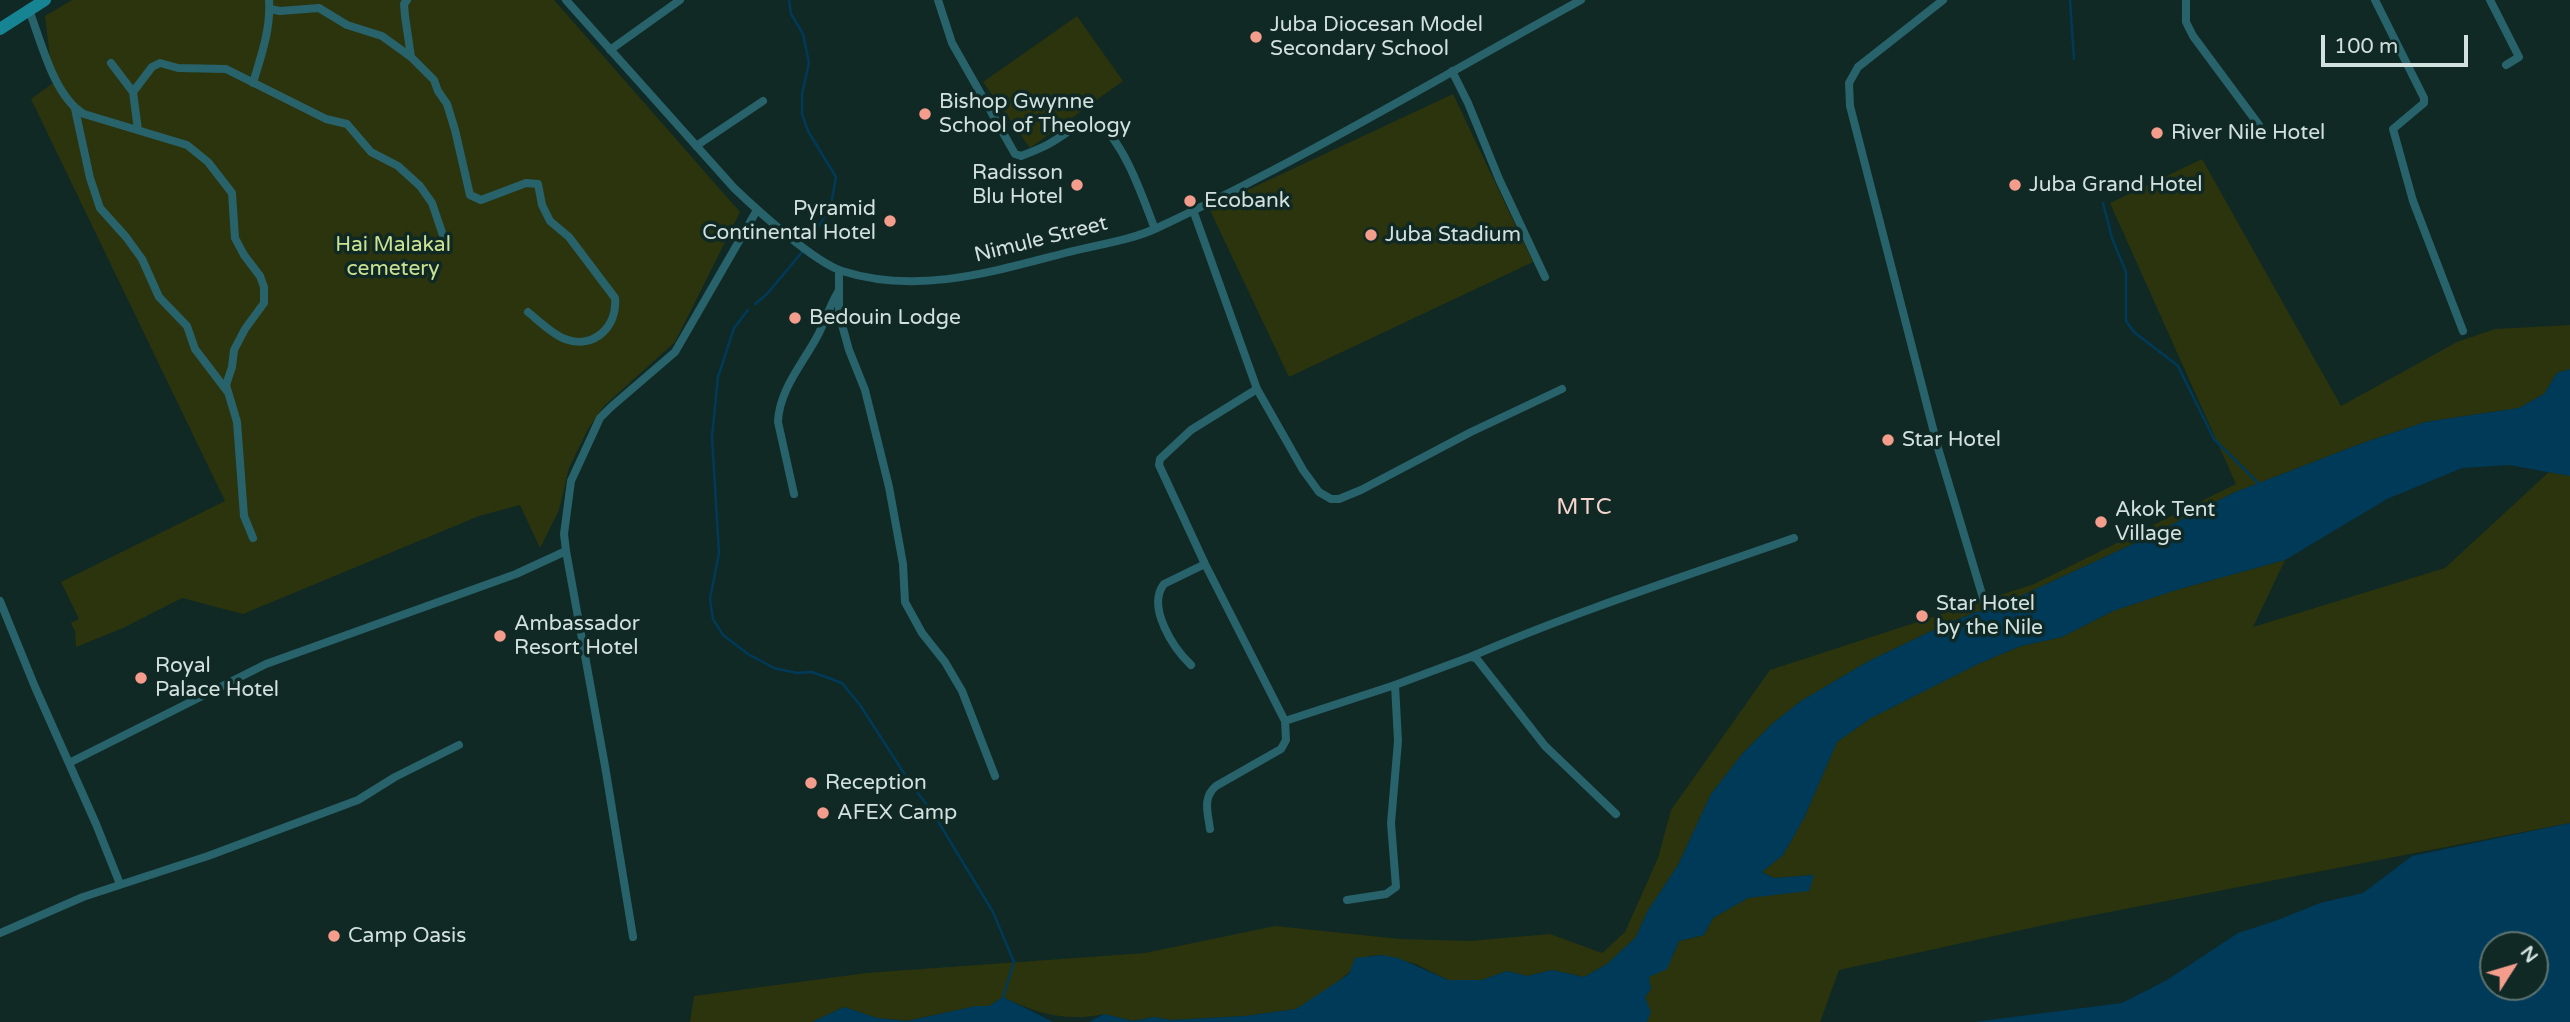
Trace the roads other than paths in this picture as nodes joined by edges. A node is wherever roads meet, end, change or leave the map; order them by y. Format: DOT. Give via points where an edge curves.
graph roads {
  1 [pos="45,0"];
  2 [pos="407,0"];
  3 [pos="566,0"];
  4 [pos="680,0"];
  5 [pos="938,0"];
  6 [pos="1581,0"];
  7 [pos="1943,0"];
  8 [pos="2186,0"];
  9 [pos="2375,0"];
  10 [pos="2490,0"];
  11 [pos="320,4"];
  12 [pos="269,5"];
  13 [pos="29,10"];
  14 [pos="1,27"];
  15 [pos="610,50"];
  16 [pos="411,57"];
  17 [pos="111,63"];
  18 [pos="2506,65"];
  19 [pos="1452,71"];
  20 [pos="253,83"];
  21 [pos="133,92"];
  22 [pos="763,101"];
  23 [pos="75,109"];
  24 [pos="2259,125"];
  25 [pos="138,130"];
  26 [pos="696,146"];
  27 [pos="757,210"];
  28 [pos="1193,211"];
  29 [pos="1155,229"];
  30 [pos="446,244"];
  31 [pos="839,270"];
  32 [pos="1545,277"];
  33 [pos="839,290"];
  34 [pos="528,312"];
  35 [pos="2463,331"];
  36 [pos="1257,389"];
  37 [pos="1562,390"];
  38 [pos="227,391"];
  39 [pos="794,494"];
  40 [pos="253,538"];
  41 [pos="1794,538"];
  42 [pos="566,551"];
  43 [pos="1205,564"];
  44 [pos="0,601"];
  45 [pos="1984,601"];
  46 [pos="11,626"];
  47 [pos="0,630"];
  48 [pos="1470,657"];
  49 [pos="1191,665"];
  50 [pos="1395,685"];
  51 [pos="1285,721"];
  52 [pos="458,745"];
  53 [pos="69,762"];
  54 [pos="995,776"];
  55 [pos="1616,814"];
  56 [pos="1210,829"];
  57 [pos="120,884"];
  58 [pos="1347,900"];
  59 [pos="0,933"];
  60 [pos="634,937"];
  1 -- 13 [label="street"];
  2 -- 16 [label="street"];
  3 -- 15 [label="street, Nimule Street"];
  4 -- 15 [label="street"];
  5 -- 29 [label="street" via="953,43 1015,154 1021,156 1049,144 1073,128 1099,123 1121,153"];
  6 -- 19 [label="street, Nimule Street"];
  7 -- 45 [label="street" via="1858,67 1848,93 1938,448"];
  8 -- 24 [label="street" via="2186,22 2193,36"];
  9 -- 35 [label="street" via="2424,98 2424,103 2393,129 2413,201"];
  10 -- 18 [label="street" via="2519,57"];
  11 -- 12 [label="street" via="280,11"];
  11 -- 16 [label="street" via="347,24 383,36"];
  12 -- 20 [label="street"];
  13 -- 14 [label="street"];
  13 -- 23 [label="street" via="51,68"];
  15 -- 26 [label="street, Nimule Street"];
  16 -- 34 [label="street" via="434,80 447,104 470,195 481,200 526,183 538,184 550,221 569,237 615,298 616,308 606,331 584,341 561,338"];
  17 -- 21 [label="street"];
  19 -- 28 [label="street, Nimule Street"];
  19 -- 32 [label="street"];
  20 -- 21 [label="street" via="226,69 160,63"];
  20 -- 30 [label="street" via="326,120 348,124 371,152 406,172 432,203"];
  21 -- 25 [label="street"];
  22 -- 26 [label="street"];
  23 -- 25 [label="street"];
  23 -- 38 [label="street" via="100,208 142,258 159,297 187,326 195,349"];
  25 -- 38 [label="street" via="187,145 208,162 232,193 235,238 262,281 264,303 234,350"];
  26 -- 27 [label="street, Nimule Street"];
  27 -- 31 [label="street, Nimule Street"];
  27 -- 42 [label="street" via="675,352 600,418 571,481"];
  28 -- 29 [label="street, Nimule Street"];
  28 -- 36 [label="street"];
  29 -- 31 [label="street, Nimule Street" via="961,278 882,281"];
  31 -- 33 [label="street"];
  33 -- 39 [label="street" via="778,412"];
  33 -- 54 [label="street" via="839,314 865,390 889,487 905,602 962,691"];
  36 -- 37 [label="street" via="1319,492 1339,499"];
  36 -- 43 [label="street" via="1191,430 1160,459"];
  38 -- 40 [label="street" via="237,422 244,516"];
  41 -- 48 [label="street"];
  42 -- 53 [label="street" via="516,575 266,664"];
  42 -- 60 [label="street"];
  43 -- 49 [label="street" via="1164,584 1158,598 1168,635"];
  43 -- 51 [label="street"];
  44 -- 46 [label="street"];
  46 -- 47 [label="street"];
  46 -- 53 [label="street"];
  48 -- 50 [label="street"];
  48 -- 55 [label="street" via="1480,662 1545,746"];
  50 -- 51 [label="street"];
  50 -- 58 [label="street" via="1398,741 1391,823 1396,887 1386,894"];
  51 -- 56 [label="street" via="1286,740 1281,749 1208,794"];
  52 -- 57 [label="street" via="358,800"];
  53 -- 57 [label="street"];
  57 -- 59 [label="street"];
}
